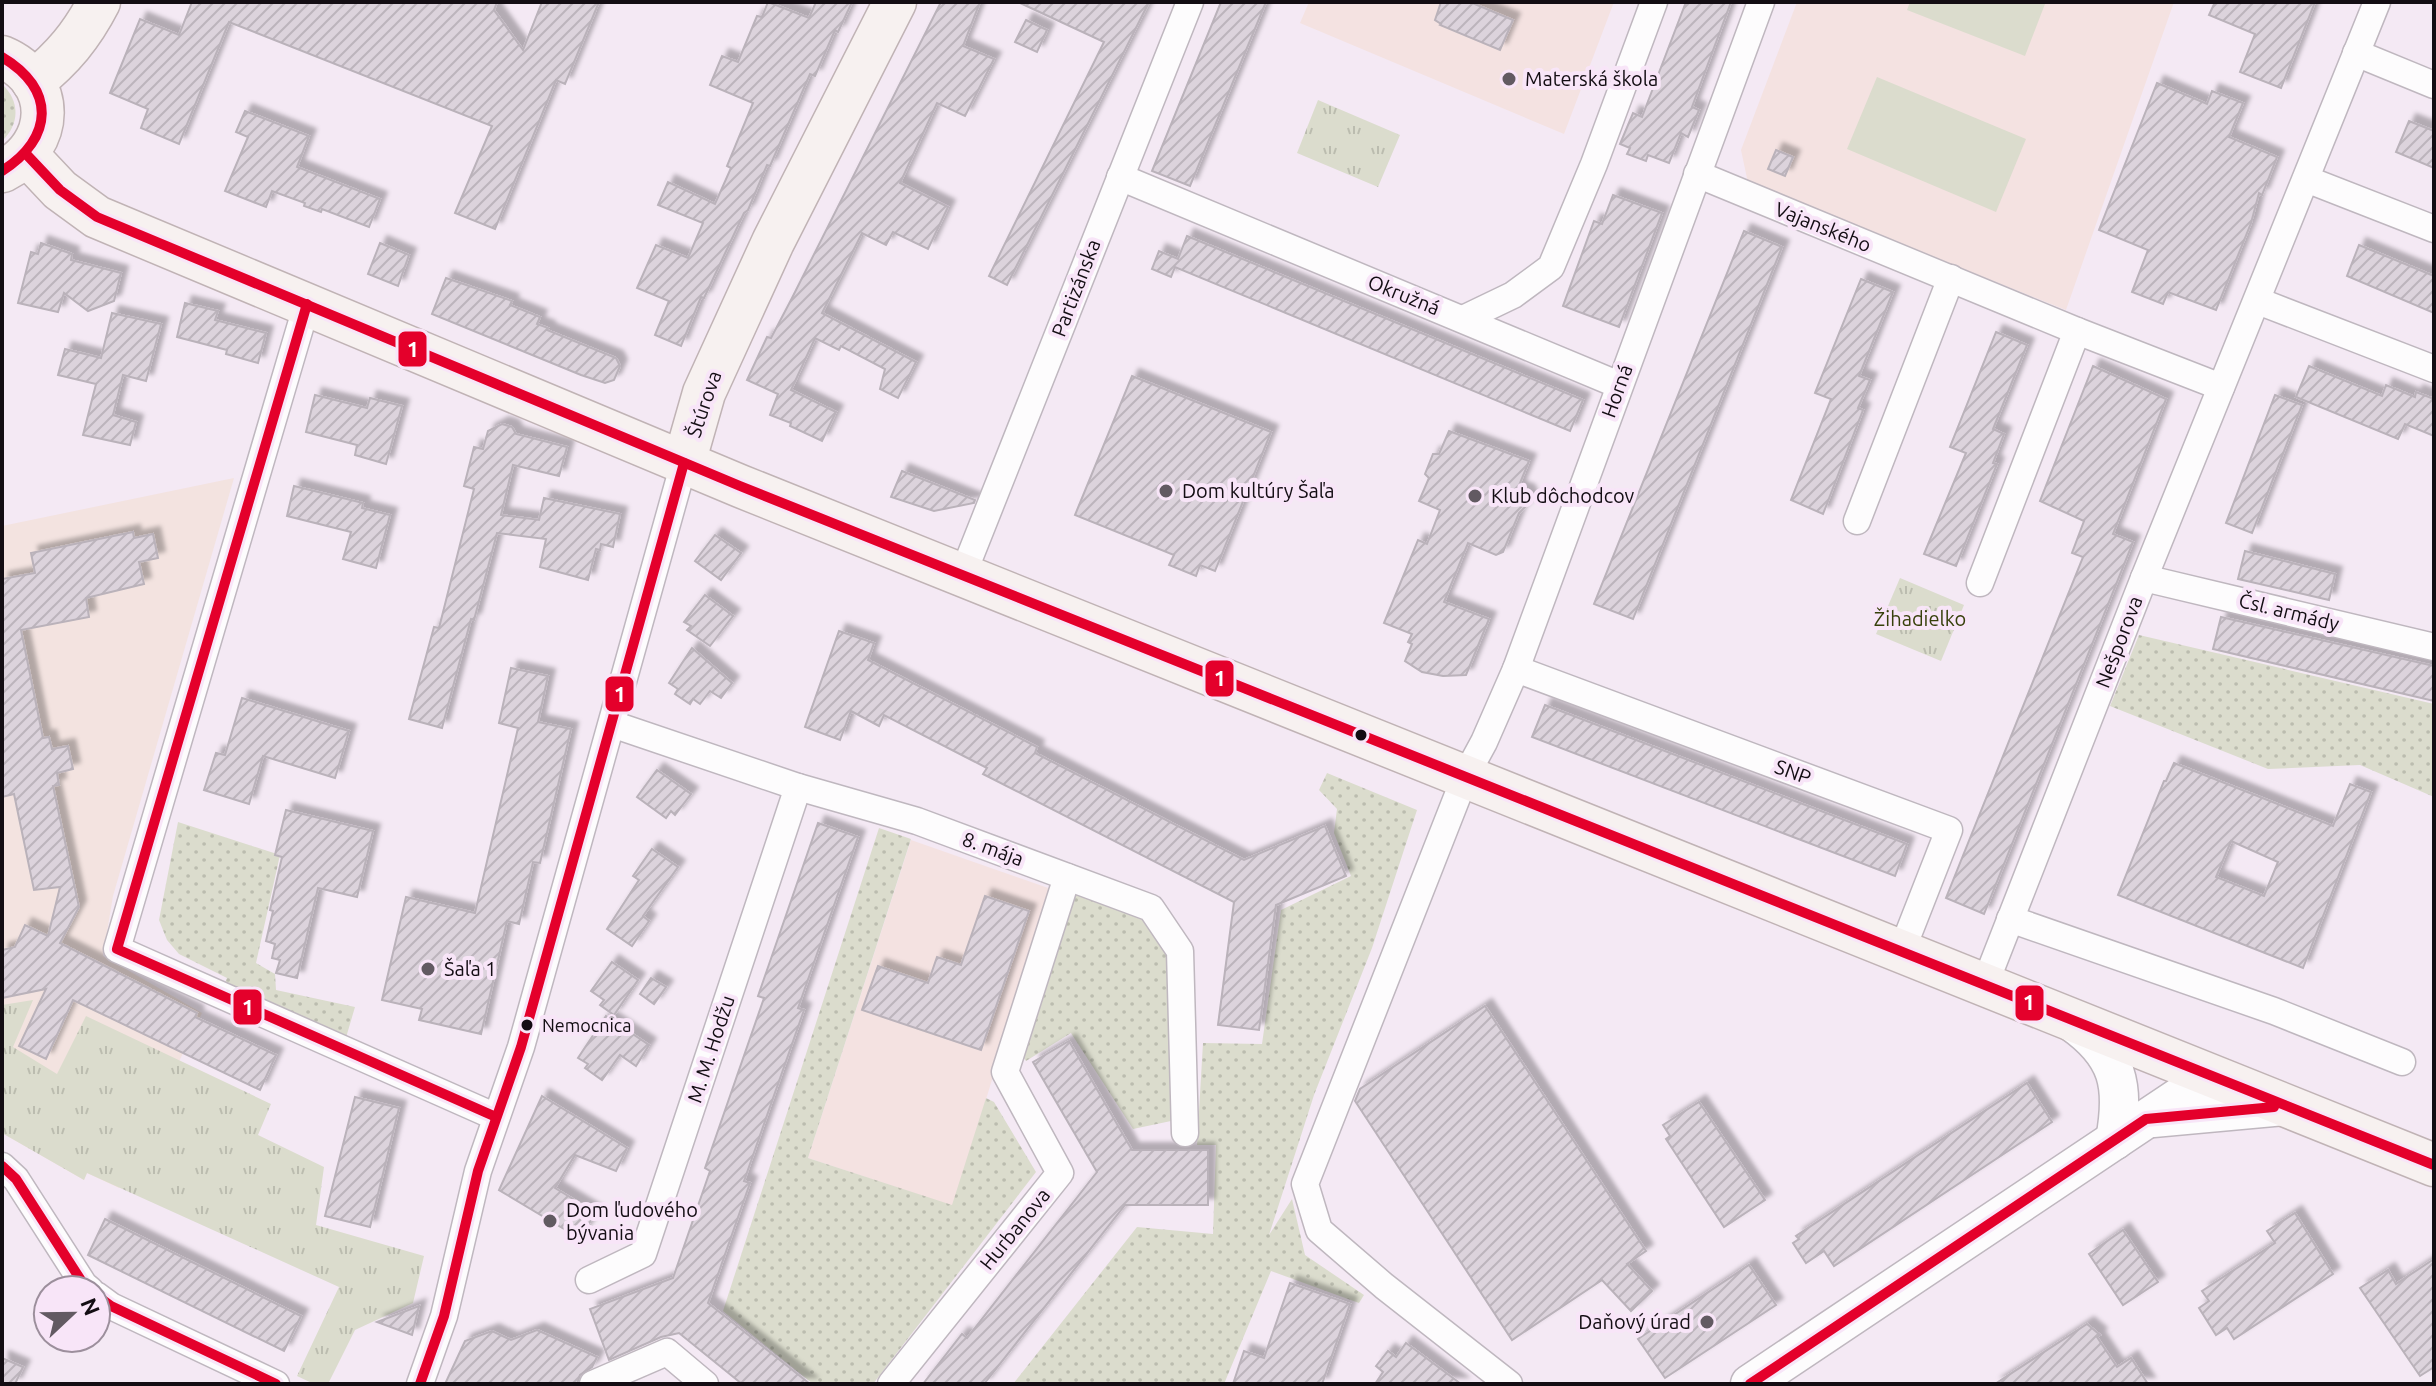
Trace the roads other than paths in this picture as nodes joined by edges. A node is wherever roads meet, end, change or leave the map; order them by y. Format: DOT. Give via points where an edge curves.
graph roads {
  1 [pos="99,2"];
  2 [pos="895,2"];
  3 [pos="1190,2"];
  4 [pos="1654,2"];
  5 [pos="1761,2"];
  6 [pos="2377,2"];
  7 [pos="2356,53"];
  8 [pos="18,69"];
  9 [pos="2434,85"];
  10 [pos="14,163"];
  11 [pos="1697,174"];
  12 [pos="1120,177"];
  13 [pos="2306,179"];
  14 [pos="2434,229"];
  15 [pos="1951,278"];
  16 [pos="2258,301"];
  17 [pos="307,304"];
  18 [pos="1463,319"];
  19 [pos="2077,331"];
  20 [pos="2434,369"];
  21 [pos="1619,385"];
  22 [pos="2221,387"];
  23 [pos="684,463"];
  24 [pos="1857,521"];
  25 [pos="963,574"];
  26 [pos="2144,578"];
  27 [pos="1980,583"];
  28 [pos="2434,647"];
  29 [pos="1516,669"];
  30 [pos="612,724"];
  31 [pos="1465,777"];
  32 [pos="798,787"];
  33 [pos="1505,792"];
  34 [pos="1450,815"];
  35 [pos="1067,877"];
  36 [pos="2010,919"];
  37 [pos="1902,950"];
  38 [pos="1985,984"];
  39 [pos="2059,1013"];
  40 [pos="2402,1062"];
  41 [pos="2212,1075"];
  42 [pos="2284,1106"];
  43 [pos="496,1117"];
  44 [pos="2146,1119"];
  45 [pos="1185,1133"];
  46 [pos="2115,1140"];
  47 [pos="2434,1165"];
  48 [pos="2,1166"];
  49 [pos="77,1274"];
  50 [pos="589,1280"];
  51 [pos="112,1306"];
  52 [pos="276,1384"];
  53 [pos="420,1384"];
  54 [pos="593,1384"];
  55 [pos="705,1384"];
  56 [pos="891,1384"];
  57 [pos="1509,1384"];
  58 [pos="1750,1384"];
  1 -- 8 [label="main road" via="70,49"];
  2 -- 23 [label="main road, Štúrova" via="773,242 704,393"];
  3 -- 12 [label="street, Partizánska"];
  4 -- 18 [label="street, Okružná" via="1551,267 1513,295"];
  5 -- 11 [label="street, Horná"];
  6 -- 7 [label="street, Nešporova"];
  7 -- 9 [label="street"];
  7 -- 13 [label="street, Nešporova"];
  8 -- 10 [label="main road" via="43,106 43,119 35,144"];
  10 -- 17 [label="main road" via="97,217"];
  11 -- 15 [label="street, Vajanského"];
  11 -- 21 [label="street, Horná"];
  12 -- 18 [label="street, Okružná"];
  12 -- 25 [label="street, Partizánska"];
  13 -- 14 [label="street"];
  13 -- 16 [label="street, Nešporova"];
  15 -- 19 [label="street, Vajanského"];
  15 -- 24 [label="street"];
  16 -- 20 [label="street"];
  16 -- 22 [label="street, Nešporova"];
  17 -- 23 [label="main road"];
  17 -- 43 [label="street" via="117,949"];
  18 -- 21 [label="street"];
  19 -- 22 [label="street, Vajanského"];
  19 -- 27 [label="street"];
  21 -- 29 [label="street, Horná"];
  22 -- 26 [label="street, Nešporova"];
  23 -- 25 [label="main road"];
  23 -- 30 [label="street, Štúrova"];
  25 -- 31 [label="main road"];
  26 -- 28 [label="street, Čsl. armády"];
  26 -- 36 [label="street, Nešporova"];
  29 -- 31 [label="street, Horná"];
  29 -- 37 [label="street, SNP" via="1949,830"];
  30 -- 32 [label="street, 8. mája"];
  30 -- 43 [label="street, Štúrova" via="521,1047"];
  31 -- 33 [label="main road"];
  31 -- 34 [label="street, Horná"];
  32 -- 35 [label="street, 8. mája" via="917,821"];
  32 -- 50 [label="street, M. M. Hodžu" via="643,1254"];
  33 -- 34 [label="street"];
  33 -- 37 [label="main road"];
  34 -- 57 [label="street, Horná" via="1305,1184 1319,1230"];
  35 -- 45 [label="street, 8. mája" via="1151,908 1180,951"];
  35 -- 56 [label="street, Hurbanova" via="1005,1072 1060,1173"];
  36 -- 38 [label="street, Nešporova"];
  36 -- 40 [label="street" via="2274,1011"];
  37 -- 38 [label="main road"];
  38 -- 39 [label="main road"];
  39 -- 41 [label="main road"];
  39 -- 46 [label="main road" via="2093,1036 2109,1061 2120,1086"];
  41 -- 42 [label="main road"];
  41 -- 44 [label="main road"];
  42 -- 44 [label="main road"];
  42 -- 47 [label="main road"];
  43 -- 53 [label="street, Štúrova" via="444,1316"];
  44 -- 46 [label="main road"];
  46 -- 58 [label="main road"];
  48 -- 49 [label="street" via="16,1179"];
  51 -- 52 [label="street"];
  54 -- 55 [label="street" via="667,1352"];
}
